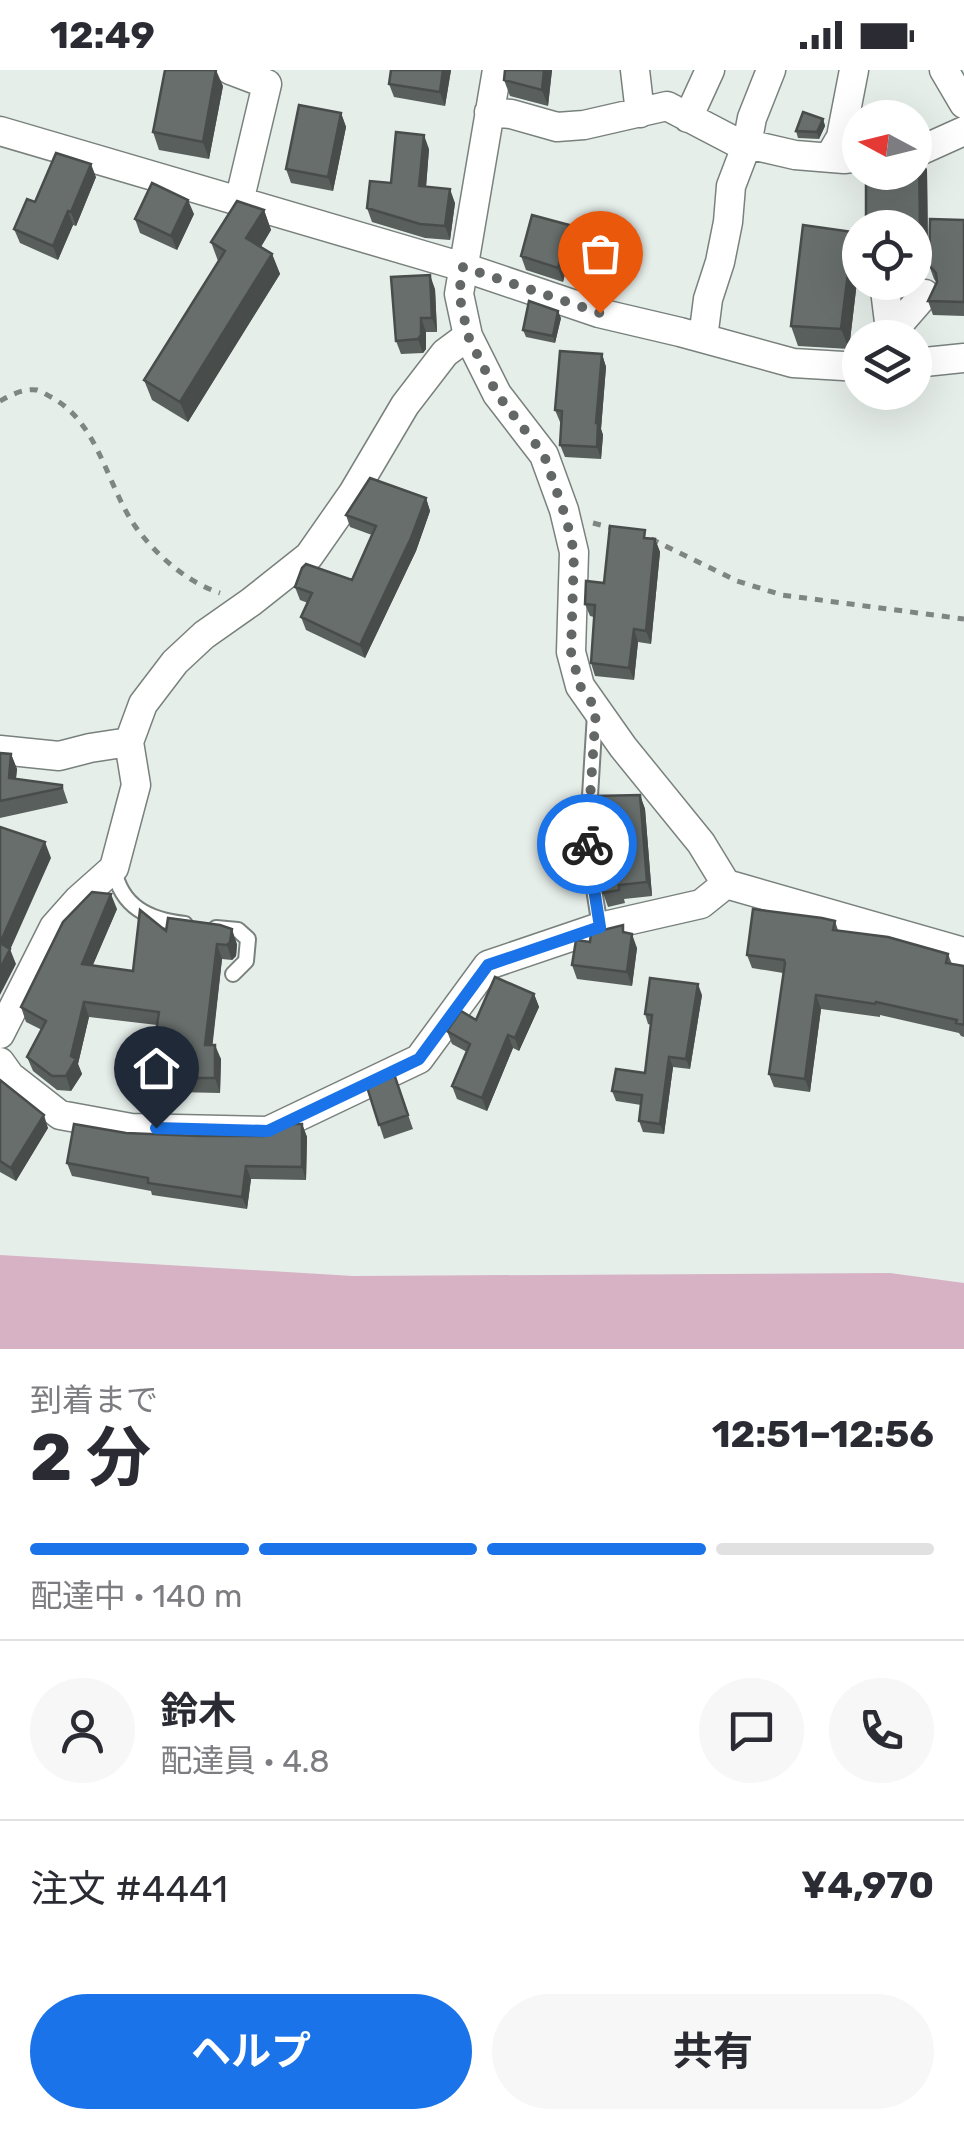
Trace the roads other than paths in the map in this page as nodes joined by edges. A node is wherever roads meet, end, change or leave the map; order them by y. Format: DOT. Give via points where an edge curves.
graph roads {
  1 [pos="230,70"];
  2 [pos="497,70"];
  3 [pos="635,70"];
  4 [pos="710,70"];
  5 [pos="771,70"];
  6 [pos="854,70"];
  7 [pos="944,70"];
  8 [pos="964,104"];
  9 [pos="490,112"];
  10 [pos="640,112"];
  11 [pos="688,118"];
  12 [pos="0,131"];
  13 [pos="964,131"];
  14 [pos="747,144"];
  15 [pos="932,145"];
  16 [pos="830,156"];
  17 [pos="842,159"];
  18 [pos="239,202"];
  19 [pos="463,267"];
  20 [pos="920,300"];
  21 [pos="904,320"];
  22 [pos="468,336"];
  23 [pos="703,338"];
  24 [pos="964,358"];
  25 [pos="932,361"];
  26 [pos="842,366"];
  27 [pos="596,709"];
  28 [pos="129,742"];
  29 [pos="0,750"];
  30 [pos="114,868"];
  31 [pos="726,884"];
  32 [pos="600,927"];
  33 [pos="964,952"];
  34 [pos="233,974"];
  35 [pos="0,1034"];
  36 [pos="0,1062"];
  1 -- 18 [label="street" via="268,84"];
  2 -- 9 [label="street"];
  3 -- 10 [label="street"];
  4 -- 11 [label="street"];
  5 -- 14 [label="street"];
  6 -- 16 [label="street" via="841,137"];
  7 -- 8 [label="street"];
  9 -- 10 [label="street" via="557,128"];
  9 -- 19 [label="street"];
  10 -- 11 [label="street" via="667,106"];
  11 -- 14 [label="street"];
  12 -- 18 [label="street"];
  13 -- 15 [label="street"];
  14 -- 16 [label="street"];
  14 -- 23 [label="street" via="730,186"];
  16 -- 17 [label="street"];
  18 -- 19 [label="street"];
  19 -- 22 [label="street" via="459,294"];
  19 -- 23 [label="street" via="600,313"];
  20 -- 21 [label="street"];
  22 -- 27 [label="street" via="497,394 544,455 566,518 574,552 571,652 580,686"];
  22 -- 28 [label="street" via="445,353 405,406 309,556 175,662 144,704"];
  23 -- 26 [label="street" via="793,363"];
  24 -- 25 [label="street"];
  27 -- 31 [label="street"];
  27 -- 32 [label="lane" via="587,845"];
  28 -- 29 [label="street" via="59,756"];
  28 -- 30 [label="street" via="136,785"];
  30 -- 34 [label="lane" via="129,902 152,917 238,930 248,939 246,961"];
  30 -- 35 [label="street" via="54,926"];
  31 -- 32 [label="street" via="701,904"];
  31 -- 33 [label="street"];
  32 -- 36 [label="street" via="488,965 419,1059 268,1131 130,1128 60,1115"];
}
